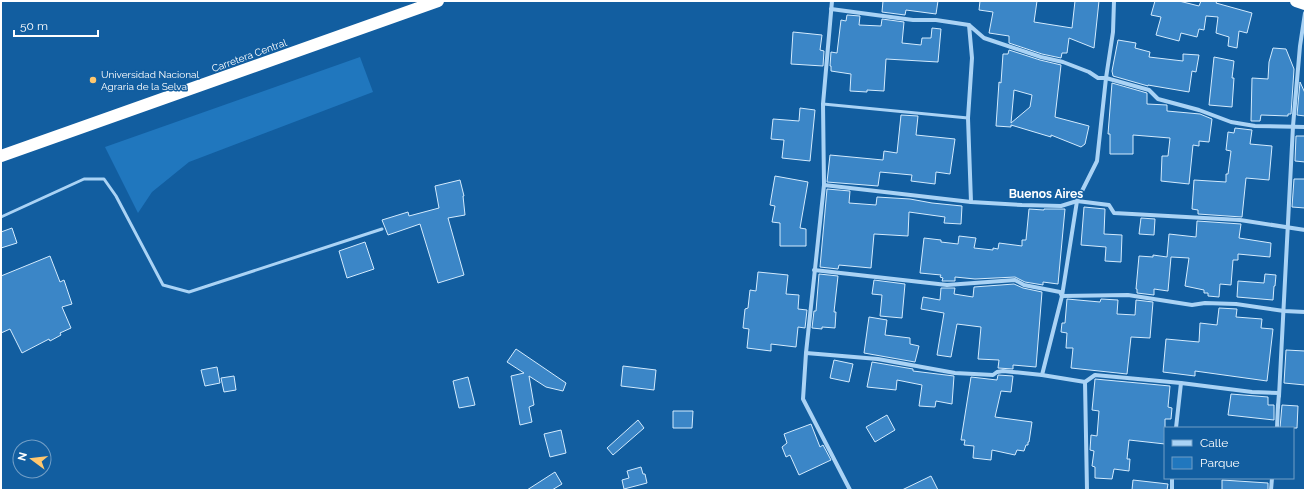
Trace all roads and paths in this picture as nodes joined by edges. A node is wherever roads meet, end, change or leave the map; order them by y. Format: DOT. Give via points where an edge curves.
graph roads {
  1 [pos="438,1"];
  2 [pos="832,1"];
  3 [pos="1114,1"];
  4 [pos="1296,1"];
  5 [pos="1305,4"];
  6 [pos="832,9"];
  7 [pos="1305,13"];
  8 [pos="969,25"];
  9 [pos="1106,78"];
  10 [pos="823,104"];
  11 [pos="968,118"];
  12 [pos="1293,126"];
  13 [pos="1305,127"];
  14 [pos="1,156"];
  15 [pos="824,185"];
  16 [pos="1077,201"];
  17 [pos="971,202"];
  18 [pos="1,218"];
  19 [pos="1288,227"];
  20 [pos="382,229"];
  21 [pos="1305,230"];
  22 [pos="814,270"];
  23 [pos="1062,296"];
  24 [pos="1284,311"];
  25 [pos="1305,312"];
  26 [pos="806,353"];
  27 [pos="1042,374"];
  28 [pos="1085,382"];
  29 [pos="1180,383"];
  30 [pos="1279,393"];
  31 [pos="1176,427"];
  32 [pos="1277,427"];
  33 [pos="1172,479"];
  34 [pos="1272,479"];
  35 [pos="850,490"];
  36 [pos="1087,490"];
  37 [pos="1172,490"];
  38 [pos="1271,490"];
  1 -- 14 [label="highway, Carretera Central"];
  2 -- 6 [label="street"];
  3 -- 9 [label="street" via="1113,32"];
  4 -- 5 [label="highway"];
  6 -- 8 [label="street"];
  6 -- 10 [label="street"];
  7 -- 12 [label="street"];
  8 -- 9 [label="street" via="984,38 1063,62 1098,78"];
  8 -- 11 [label="street" via="972,58"];
  9 -- 12 [label="street" via="1149,90 1158,99 1232,122 1255,126"];
  9 -- 16 [label="street" via="1097,161"];
  10 -- 11 [label="lane"];
  10 -- 15 [label="street"];
  11 -- 17 [label="street"];
  12 -- 13 [label="street"];
  12 -- 19 [label="street"];
  15 -- 17 [label="street"];
  15 -- 22 [label="street"];
  16 -- 17 [label="street" via="1061,206"];
  16 -- 19 [label="street" via="1108,205 1114,213 1240,220"];
  16 -- 23 [label="street"];
  18 -- 20 [label="lane" via="84,179 104,179 116,196 163,285 189,292"];
  19 -- 21 [label="street"];
  19 -- 24 [label="street"];
  22 -- 23 [label="street" via="947,285 1015,280 1024,285 1060,292"];
  22 -- 26 [label="street"];
  23 -- 24 [label="street" via="1128,295 1192,305 1236,304"];
  23 -- 27 [label="street"];
  24 -- 25 [label="street"];
  24 -- 30 [label="street"];
  26 -- 27 [label="street" via="878,359 955,373 993,375 1003,371"];
  26 -- 35 [label="street" via="803,399"];
  27 -- 28 [label="street"];
  28 -- 29 [label="street" via="1095,375"];
  28 -- 36 [label="street"];
  29 -- 30 [label="street"];
  29 -- 31 [label="street"];
  30 -- 32 [label="street"];
  33 -- 37 [label="street"];
  34 -- 38 [label="street"];
}
